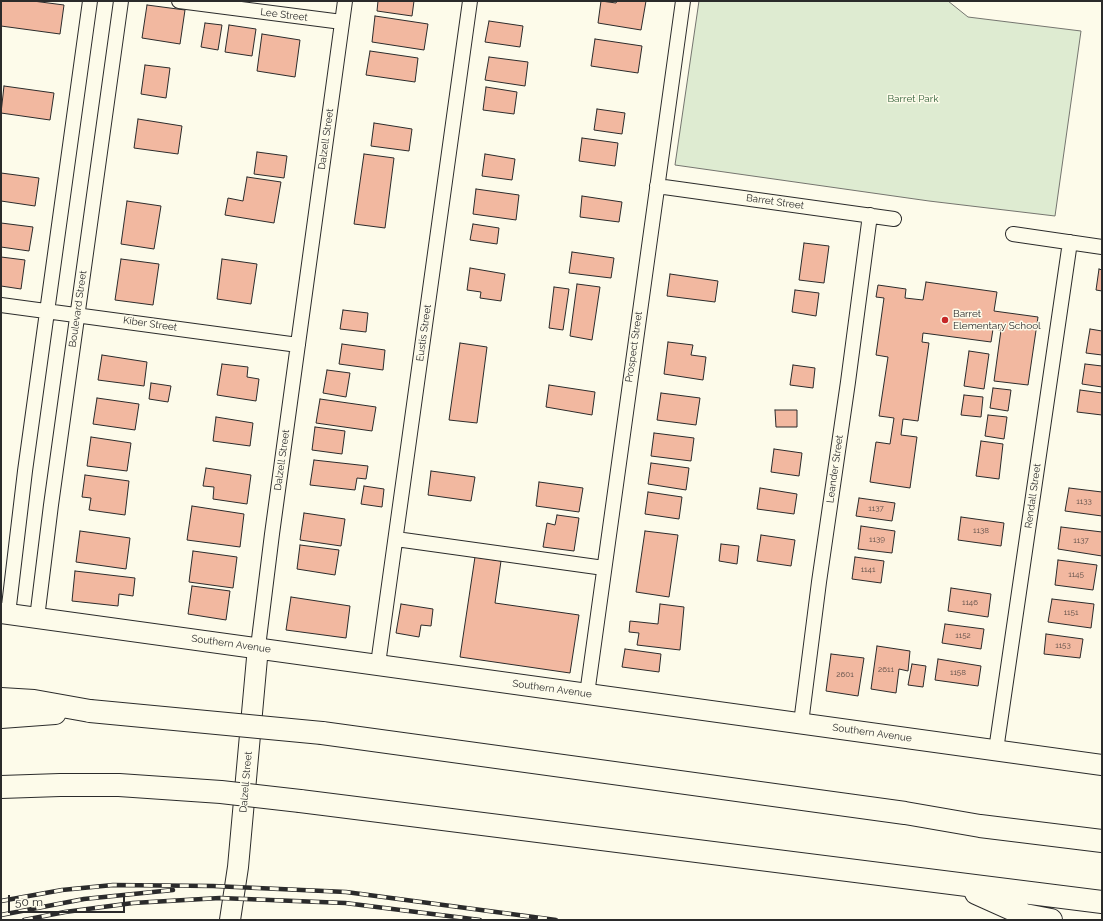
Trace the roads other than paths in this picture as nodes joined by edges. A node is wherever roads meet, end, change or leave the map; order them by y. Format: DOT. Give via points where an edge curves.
graph roads {
  1 [pos="90,1"];
  2 [pos="121,1"];
  3 [pos="179,1"];
  4 [pos="346,1"];
  5 [pos="470,1"];
  6 [pos="682,1"];
  7 [pos="342,22"];
  8 [pos="657,186"];
  9 [pos="870,215"];
  10 [pos="894,219"];
  11 [pos="1013,234"];
  12 [pos="1070,242"];
  13 [pos="1102,247"];
  14 [pos="1,305"];
  15 [pos="48,311"];
  16 [pos="78,314"];
  17 [pos="298,344"];
  18 [pos="396,539"];
  19 [pos="604,568"];
  20 [pos="5,613"];
  21 [pos="37,618"];
  22 [pos="258,647"];
  23 [pos="378,664"];
  24 [pos="586,694"];
  25 [pos="1,699"];
  26 [pos="90,711"];
  27 [pos="1,717"];
  28 [pos="801,723"];
  29 [pos="996,750"];
  30 [pos="1102,765"];
  31 [pos="1,787"];
  32 [pos="980,826"];
  33 [pos="1102,826"];
  34 [pos="1102,841"];
  35 [pos="953,883"];
  36 [pos="1102,902"];
  37 [pos="230,920"];
  38 [pos="1051,920"];
  1 -- 15 [label="street"];
  2 -- 16 [label="street, Boulevard Street"];
  3 -- 7 [label="street, Lee Street"];
  4 -- 7 [label="street, Dalzell Street"];
  5 -- 18 [label="street, Eustis Street"];
  6 -- 8 [label="street, Prospect Street"];
  7 -- 17 [label="street, Dalzell Street"];
  8 -- 9 [label="street, Barret Street"];
  8 -- 19 [label="street, Prospect Street"];
  9 -- 10 [label="street, Barret Street"];
  9 -- 28 [label="street, Leander Street"];
  11 -- 12 [label="street"];
  12 -- 13 [label="street"];
  12 -- 29 [label="street, Rendall Street"];
  14 -- 15 [label="street, Kiber Street"];
  15 -- 16 [label="street, Kiber Street"];
  15 -- 20 [label="street"];
  16 -- 17 [label="street, Kiber Street"];
  16 -- 21 [label="street, Boulevard Street"];
  17 -- 22 [label="street, Dalzell Street"];
  18 -- 19 [label="street"];
  18 -- 23 [label="street, Eustis Street"];
  19 -- 24 [label="street, Prospect Street"];
  20 -- 21 [label="street, Southern Avenue"];
  21 -- 22 [label="street, Southern Avenue"];
  22 -- 23 [label="street, Southern Avenue"];
  22 -- 37 [label="street, Dalzell Street" via="238,867"];
  23 -- 24 [label="street, Southern Avenue"];
  24 -- 28 [label="street, Southern Avenue"];
  25 -- 26 [label="highway" via="34,701"];
  26 -- 27 [label="highway"];
  26 -- 32 [label="highway, bridge" via="322,733 905,813"];
  28 -- 29 [label="street, Southern Avenue"];
  29 -- 30 [label="street, Southern Avenue"];
  31 -- 35 [label="highway, bridge" via="119,785 221,792"];
  32 -- 33 [label="highway"];
  32 -- 34 [label="highway"];
  35 -- 36 [label="highway"];
  35 -- 38 [label="highway" via="1025,915"];
}
